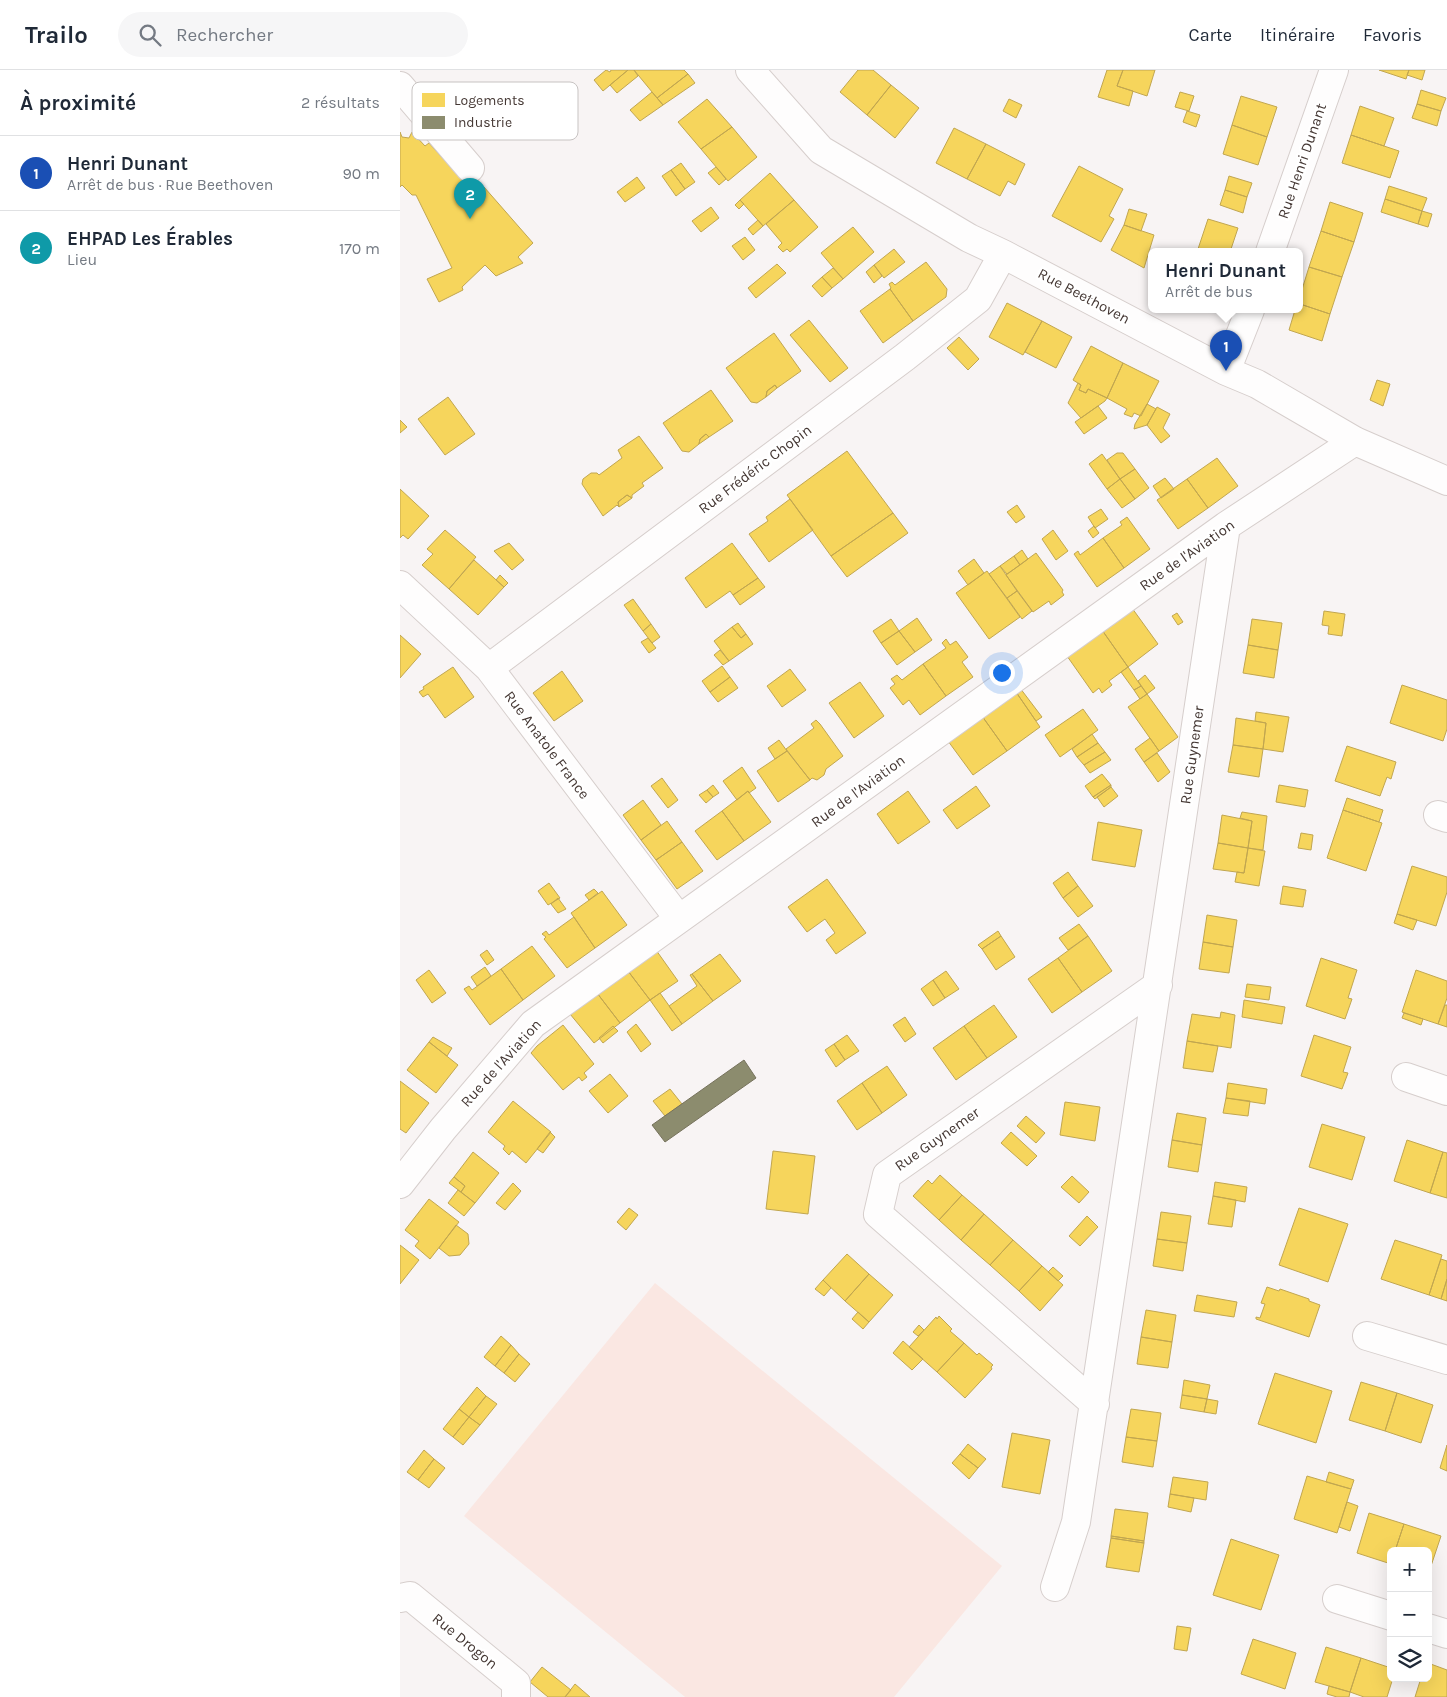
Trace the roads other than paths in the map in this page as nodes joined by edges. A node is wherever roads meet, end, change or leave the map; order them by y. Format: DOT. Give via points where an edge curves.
graph roads {
  1 [pos="750,70"];
  2 [pos="1334,70"];
  3 [pos="401,89"];
  4 [pos="412,102"];
  5 [pos="446,140"];
  6 [pos="470,168"];
  7 [pos="1271,248"];
  8 [pos="1003,254"];
  9 [pos="1249,313"];
  10 [pos="1226,371"];
  11 [pos="1354,442"];
  12 [pos="1447,481"];
  13 [pos="1226,526"];
  14 [pos="400,585"];
  15 [pos="489,668"];
  16 [pos="679,919"];
  17 [pos="1158,985"];
  18 [pos="1406,1077"];
  19 [pos="1447,1091"];
  20 [pos="400,1184"];
  21 [pos="1367,1336"];
  22 [pos="1447,1360"];
  23 [pos="1094,1404"];
  24 [pos="1055,1587"];
  25 [pos="400,1598"];
  26 [pos="1337,1599"];
  27 [pos="1387,1615"];
  28 [pos="1432,1629"];
  29 [pos="1447,1634"];
  30 [pos="516,1697"];
  1 -- 8 [label="street, Rue Beethoven" via="820,150 969,238"];
  2 -- 7 [label="street, Rue Henri Dunant"];
  3 -- 4 [label="street"];
  5 -- 6 [label="street"];
  8 -- 10 [label="street, Rue Beethoven"];
  8 -- 15 [label="street, Rue Frédéric Chopin" via="978,299"];
  9 -- 10 [label="street"];
  10 -- 11 [label="street, Rue Beethoven" via="1257,384"];
  11 -- 12 [label="street, Rue Beethoven"];
  11 -- 13 [label="street, Rue de l'Aviation"];
  13 -- 16 [label="street, Rue de l'Aviation"];
  13 -- 17 [label="street, Rue Guynemer"];
  14 -- 15 [label="street, Rue Anatole France"];
  15 -- 16 [label="street, Rue Anatole France"];
  16 -- 20 [label="street, Rue de l'Aviation" via="533,1024"];
  17 -- 23 [label="street, Rue Guynemer"];
  17 -- 23 [label="street, Rue Guynemer" via="887,1175 878,1214"];
  18 -- 19 [label="street"];
  21 -- 22 [label="street"];
  23 -- 24 [label="street, Rue Guynemer" via="1076,1522"];
  25 -- 30 [label="street, Rue Drogon" via="410,1596 516,1683"];
  26 -- 27 [label="street"];
  28 -- 29 [label="street"];
}
